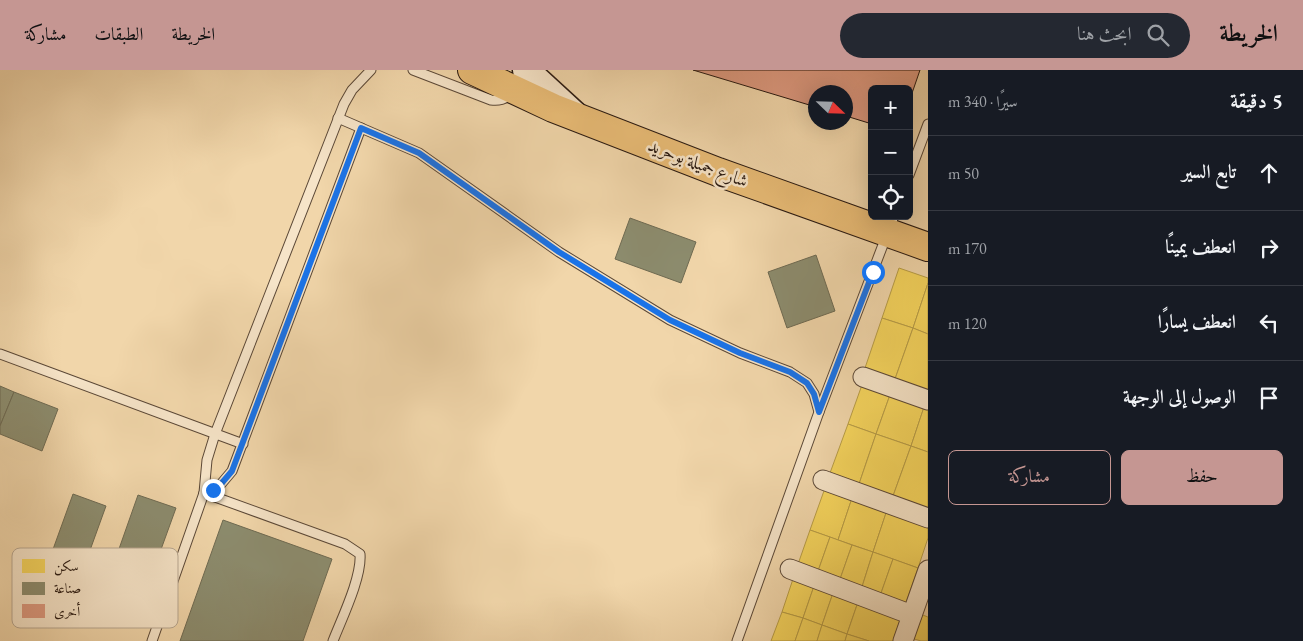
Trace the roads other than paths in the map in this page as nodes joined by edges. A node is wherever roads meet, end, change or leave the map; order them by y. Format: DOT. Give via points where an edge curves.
graph roads {
  1 [pos="371,70"];
  2 [pos="413,70"];
  3 [pos="472,70"];
  4 [pos="520,80"];
  5 [pos="338,118"];
  6 [pos="928,124"];
  7 [pos="361,128"];
  8 [pos="913,163"];
  9 [pos="891,224"];
  10 [pos="928,247"];
  11 [pos="0,354"];
  12 [pos="862,377"];
  13 [pos="928,400"];
  14 [pos="819,412"];
  15 [pos="215,434"];
  16 [pos="243,444"];
  17 [pos="823,480"];
  18 [pos="204,493"];
  19 [pos="928,518"];
  20 [pos="178,567"];
  21 [pos="790,569"];
  22 [pos="928,570"];
  23 [pos="912,615"];
  24 [pos="157,628"];
  25 [pos="152,641"];
  26 [pos="333,641"];
  27 [pos="736,641"];
  28 [pos="903,641"];
  1 -- 5 [label="lane" via="352,90"];
  2 -- 4 [label="lane" via="499,101 507,98"];
  3 -- 4 [label="main road, شارع جميلة بوحريد"];
  4 -- 9 [label="main road, شارع جميلة بوحريد" via="553,108 580,119 718,172"];
  5 -- 7 [label="lane"];
  5 -- 15 [label="lane"];
  6 -- 8 [label="lane"];
  7 -- 14 [label="lane" via="419,153 559,252 670,320 790,372 807,383"];
  7 -- 16 [label="lane"];
  9 -- 10 [label="main road, شارع جميلة بوحريد"];
  9 -- 14 [label="lane"];
  11 -- 15 [label="lane"];
  12 -- 13 [label="street"];
  14 -- 27 [label="lane"];
  15 -- 16 [label="lane"];
  15 -- 18 [label="lane" via="207,460"];
  16 -- 18 [label="lane" via="228,478"];
  17 -- 19 [label="street"];
  18 -- 20 [label="lane"];
  18 -- 26 [label="lane" via="345,544 360,554 358,574"];
  21 -- 23 [label="street"];
  22 -- 23 [label="street"];
  23 -- 28 [label="street"];
  24 -- 25 [label="lane"];
}
